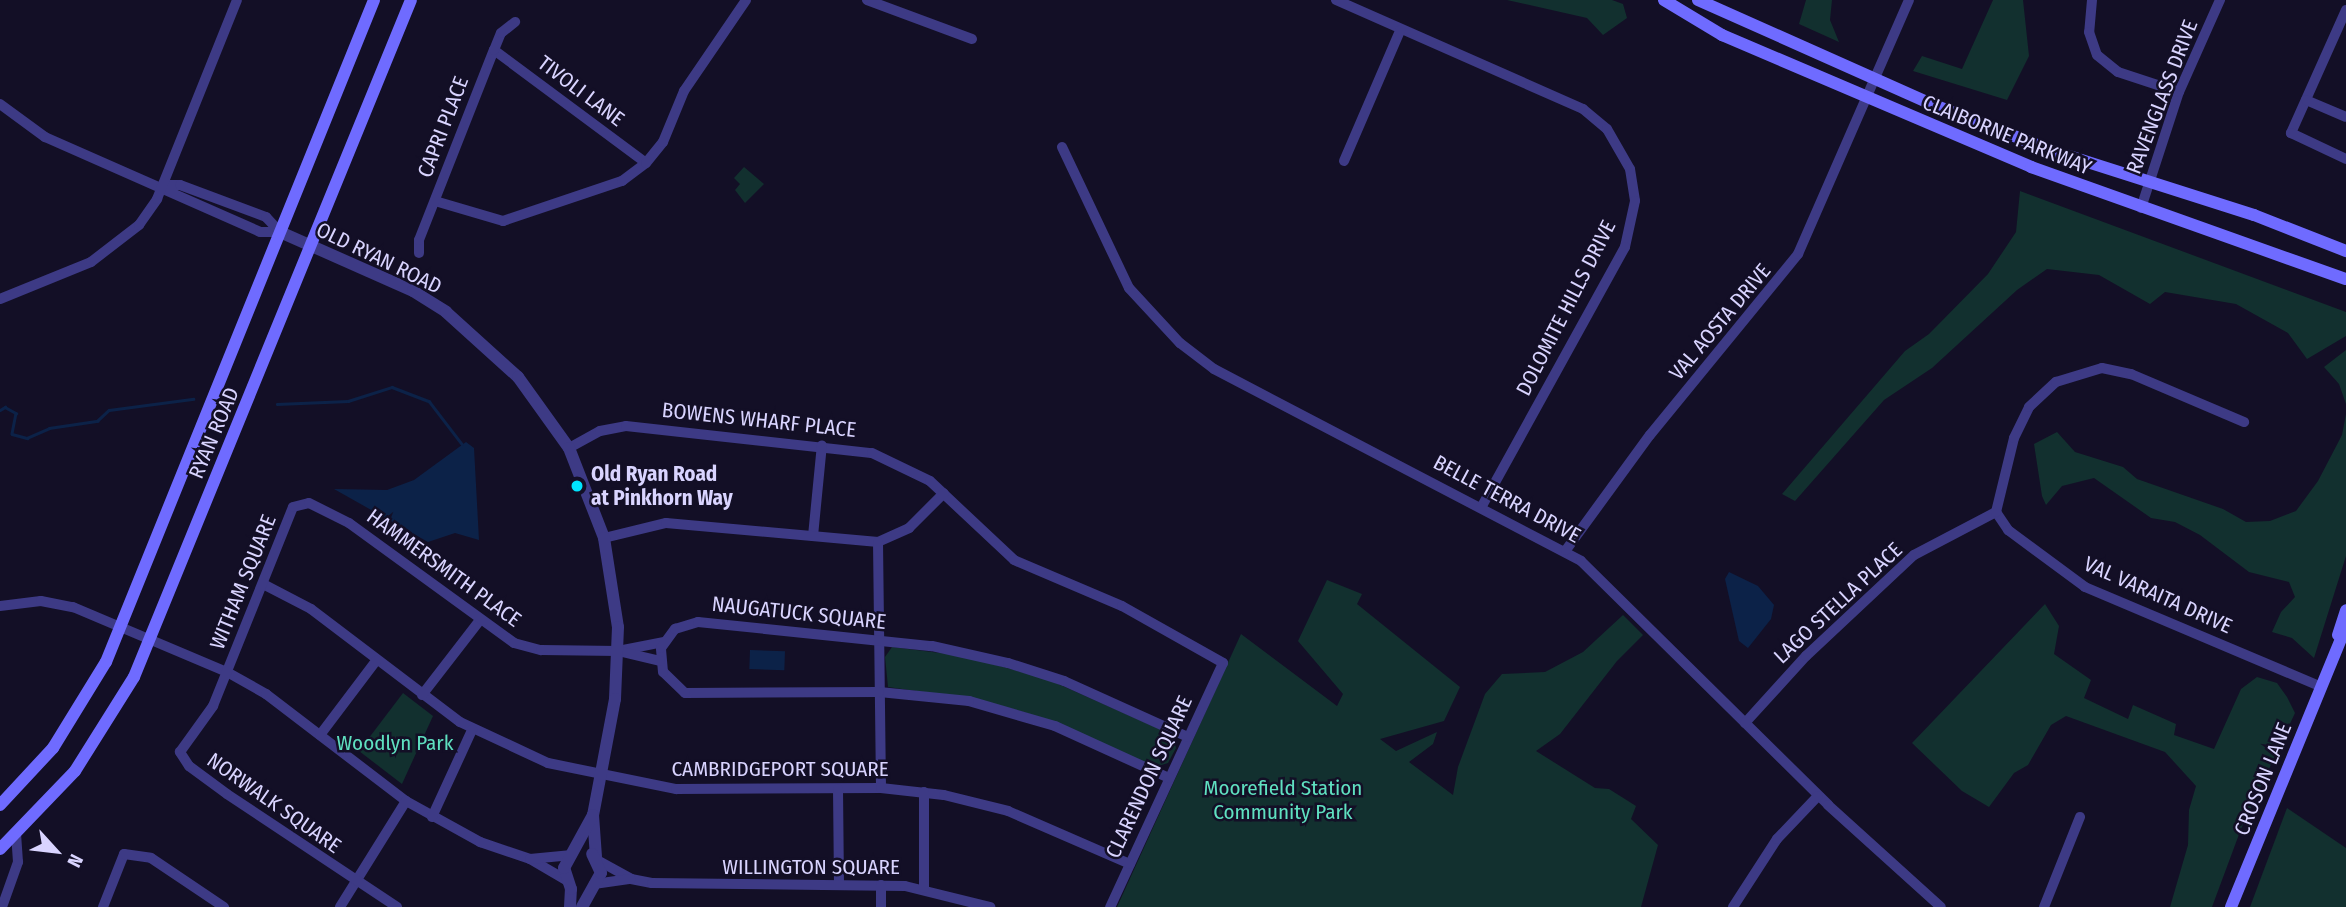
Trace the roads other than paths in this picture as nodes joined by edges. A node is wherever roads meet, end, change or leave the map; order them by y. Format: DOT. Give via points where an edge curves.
graph roads {
  1 [pos="237,0"];
  2 [pos="374,0"];
  3 [pos="411,0"];
  4 [pos="746,0"];
  5 [pos="867,0"];
  6 [pos="1336,0"];
  7 [pos="1664,0"];
  8 [pos="1698,0"];
  9 [pos="1909,0"];
  10 [pos="2092,0"];
  11 [pos="2220,0"];
  12 [pos="2346,10"];
  13 [pos="515,22"];
  14 [pos="1400,31"];
  15 [pos="972,39"];
  16 [pos="494,50"];
  17 [pos="1874,80"];
  18 [pos="2179,92"];
  19 [pos="1867,96"];
  20 [pos="2306,100"];
  21 [pos="0,104"];
  22 [pos="2346,117"];
  23 [pos="1062,147"];
  24 [pos="2346,159"];
  25 [pos="1344,162"];
  26 [pos="646,163"];
  27 [pos="2150,184"];
  28 [pos="162,185"];
  29 [pos="435,201"];
  30 [pos="2141,208"];
  31 [pos="280,232"];
  32 [pos="312,246"];
  33 [pos="2346,251"];
  34 [pos="419,253"];
  35 [pos="2346,279"];
  36 [pos="0,299"];
  37 [pos="2244,422"];
  38 [pos="821,445"];
  39 [pos="569,448"];
  40 [pos="944,493"];
  41 [pos="1482,506"];
  42 [pos="293,507"];
  43 [pos="1996,512"];
  44 [pos="813,536"];
  45 [pos="604,538"];
  46 [pos="878,542"];
  47 [pos="1566,550"];
  48 [pos="263,584"];
  49 [pos="0,606"];
  50 [pos="2346,610"];
  51 [pos="480,620"];
  52 [pos="121,627"];
  53 [pos="2346,627"];
  54 [pos="151,639"];
  55 [pos="878,640"];
  56 [pos="664,642"];
  57 [pos="618,651"];
  58 [pos="376,661"];
  59 [pos="660,661"];
  60 [pos="1223,663"];
  61 [pos="2330,666"];
  62 [pos="227,672"];
  63 [pos="2322,687"];
  64 [pos="879,692"];
  65 [pos="422,695"];
  66 [pos="1745,723"];
  67 [pos="472,730"];
  68 [pos="320,735"];
  69 [pos="1188,737"];
  70 [pos="601,776"];
  71 [pos="1169,778"];
  72 [pos="881,788"];
  73 [pos="838,789"];
  74 [pos="925,792"];
  75 [pos="1818,796"];
  76 [pos="406,801"];
  77 [pos="0,805"];
  78 [pos="593,815"];
  79 [pos="432,817"];
  80 [pos="2080,817"];
  81 [pos="16,835"];
  82 [pos="0,849"];
  83 [pos="573,854"];
  84 [pos="530,859"];
  85 [pos="597,859"];
  86 [pos="1130,864"];
  87 [pos="631,879"];
  88 [pos="567,881"];
  89 [pos="356,883"];
  90 [pos="593,885"];
  91 [pos="839,885"];
  92 [pos="881,885"];
  93 [pos="925,888"];
  94 [pos="343,903"];
  95 [pos="2,907"];
  96 [pos="103,907"];
  97 [pos="224,907"];
  98 [pos="397,907"];
  99 [pos="570,907"];
  100 [pos="582,907"];
  101 [pos="881,907"];
  102 [pos="990,907"];
  103 [pos="1110,907"];
  104 [pos="1733,907"];
  105 [pos="1941,907"];
  106 [pos="2044,907"];
  107 [pos="2231,907"];
  1 -- 28 [label="street"];
  2 -- 31 [label="main road, RYAN ROAD"];
  3 -- 32 [label="main road, RYAN ROAD"];
  4 -- 26 [label="street" via="684,91 668,133"];
  5 -- 15 [label="street"];
  6 -- 14 [label="street, DOLOMITE HILLS DRIVE"];
  7 -- 19 [label="main road, CLAIBORNE PARKWAY" via="1722,35"];
  8 -- 17 [label="main road, CLAIBORNE PARKWAY"];
  9 -- 17 [label="street, VAL AOSTA DRIVE"];
  10 -- 18 [label="street" via="2089,32 2097,55 2118,72"];
  11 -- 18 [label="street, RAVENGLASS DRIVE"];
  12 -- 20 [label="street"];
  13 -- 16 [label="street, CAPRI PLACE" via="501,33"];
  14 -- 25 [label="street"];
  14 -- 41 [label="street, DOLOMITE HILLS DRIVE" via="1583,109 1618,142 1634,184 1634,217 1625,247"];
  16 -- 26 [label="street, TIVOLI LANE"];
  16 -- 29 [label="street, CAPRI PLACE"];
  17 -- 19 [label="street, VAL AOSTA DRIVE"];
  17 -- 27 [label="main road, CLAIBORNE PARKWAY"];
  18 -- 27 [label="street, RAVENGLASS DRIVE"];
  19 -- 30 [label="main road, CLAIBORNE PARKWAY" via="2018,162"];
  19 -- 47 [label="street, VAL AOSTA DRIVE" via="1803,245 1785,274 1650,435"];
  20 -- 22 [label="street"];
  20 -- 24 [label="street" via="2291,133"];
  21 -- 28 [label="street" via="45,137"];
  23 -- 41 [label="street, BELLE TERRA DRIVE" via="1129,288 1180,343 1214,369"];
  26 -- 29 [label="street" via="598,192 522,219 487,220"];
  27 -- 30 [label="street, RAVENGLASS DRIVE"];
  27 -- 33 [label="main road, CLAIBORNE PARKWAY" via="2255,215"];
  28 -- 31 [label="street" via="260,232"];
  28 -- 31 [label="street" via="180,186 266,217"];
  28 -- 36 [label="street" via="147,214 117,246 91,262"];
  29 -- 34 [label="street, CAPRI PLACE"];
  30 -- 35 [label="main road, CLAIBORNE PARKWAY"];
  31 -- 32 [label="street, OLD RYAN ROAD"];
  31 -- 52 [label="main road, RYAN ROAD"];
  32 -- 39 [label="street, OLD RYAN ROAD" via="413,291 466,327 518,377"];
  32 -- 54 [label="main road, RYAN ROAD"];
  37 -- 43 [label="street" via="2131,374 2102,368 2056,382 2029,407 2014,438"];
  38 -- 39 [label="street, BOWENS WHARF PLACE" via="626,426 600,431"];
  38 -- 40 [label="street, BOWENS WHARF PLACE" via="890,459"];
  38 -- 44 [label="street"];
  39 -- 45 [label="street, OLD RYAN ROAD"];
  40 -- 46 [label="street" via="901,534"];
  40 -- 60 [label="street, BOWENS WHARF PLACE" via="1009,556 1122,606"];
  41 -- 47 [label="street, BELLE TERRA DRIVE"];
  42 -- 48 [label="street, WITHAM SQUARE"];
  42 -- 51 [label="street, HAMMERSMITH PLACE" via="309,503 349,523"];
  43 -- 63 [label="street, VAL VARAITA DRIVE" via="2008,530 2085,587"];
  43 -- 66 [label="street, LAGO STELLA PLACE" via="1914,555 1806,656"];
  44 -- 45 [label="street" via="666,523"];
  44 -- 46 [label="street"];
  45 -- 57 [label="street, OLD RYAN ROAD" via="615,593"];
  46 -- 55 [label="street"];
  47 -- 66 [label="street, BELLE TERRA DRIVE" via="1646,622"];
  48 -- 58 [label="street, CAMBRIDGEPORT SQUARE" via="310,609"];
  48 -- 62 [label="street, WITHAM SQUARE"];
  49 -- 52 [label="street" via="56,603"];
  50 -- 61 [label="main road, CROSON LANE"];
  51 -- 57 [label="street, HAMMERSMITH PLACE" via="529,648"];
  51 -- 65 [label="street"];
  52 -- 54 [label="street"];
  52 -- 77 [label="main road, RYAN ROAD" via="72,721"];
  53 -- 61 [label="main road, CROSON LANE"];
  54 -- 62 [label="street"];
  54 -- 81 [label="main road, RYAN ROAD" via="100,737 55,796"];
  55 -- 56 [label="street, NAUGATUCK SQUARE" via="698,622 675,629"];
  55 -- 64 [label="street"];
  55 -- 69 [label="street, NAUGATUCK SQUARE" via="1008,663 1063,681"];
  56 -- 57 [label="street, HAMMERSMITH PLACE"];
  56 -- 59 [label="street"];
  57 -- 59 [label="street, HAMMERSMITH PLACE"];
  57 -- 70 [label="street, OLD RYAN ROAD"];
  58 -- 65 [label="street, CAMBRIDGEPORT SQUARE"];
  58 -- 68 [label="street"];
  59 -- 64 [label="street" via="674,687 694,694"];
  60 -- 69 [label="street, CLARENDON SQUARE"];
  61 -- 63 [label="main road, CROSON LANE"];
  62 -- 68 [label="street"];
  62 -- 89 [label="street, NORWALK SQUARE" via="207,717 180,747 186,763"];
  63 -- 107 [label="main road, CROSON LANE"];
  64 -- 71 [label="street" via="969,701 1019,714"];
  64 -- 72 [label="street"];
  65 -- 67 [label="street, CAMBRIDGEPORT SQUARE"];
  66 -- 75 [label="street, BELLE TERRA DRIVE"];
  67 -- 70 [label="street, CAMBRIDGEPORT SQUARE" via="519,752"];
  67 -- 79 [label="street"];
  68 -- 76 [label="street"];
  69 -- 71 [label="street, CLARENDON SQUARE"];
  70 -- 73 [label="street, CAMBRIDGEPORT SQUARE" via="682,789"];
  70 -- 78 [label="street, OLD RYAN ROAD"];
  71 -- 86 [label="street, CLARENDON SQUARE"];
  72 -- 73 [label="street, CAMBRIDGEPORT SQUARE"];
  72 -- 74 [label="street, CAMBRIDGEPORT SQUARE"];
  73 -- 91 [label="street"];
  74 -- 86 [label="street, CAMBRIDGEPORT SQUARE" via="1008,811"];
  74 -- 93 [label="street"];
  75 -- 104 [label="street" via="1777,839"];
  75 -- 105 [label="street, BELLE TERRA DRIVE"];
  76 -- 79 [label="street"];
  76 -- 89 [label="street"];
  78 -- 83 [label="street, OLD RYAN ROAD"];
  78 -- 85 [label="street, OLD RYAN ROAD"];
  79 -- 84 [label="street" via="480,842"];
  80 -- 106 [label="street"];
  81 -- 82 [label="main road, RYAN ROAD"];
  81 -- 95 [label="street" via="18,862"];
  83 -- 84 [label="street"];
  83 -- 85 [label="street" via="586,852"];
  83 -- 88 [label="street, OLD RYAN ROAD" via="564,868"];
  84 -- 88 [label="street"];
  85 -- 87 [label="street, WILLINGTON SQUARE"];
  85 -- 90 [label="street, OLD RYAN ROAD" via="601,873"];
  86 -- 103 [label="street, CLARENDON SQUARE"];
  87 -- 90 [label="street, WILLINGTON SQUARE"];
  87 -- 91 [label="street, WILLINGTON SQUARE" via="687,886"];
  88 -- 90 [label="street" via="582,889"];
  88 -- 99 [label="street, OLD RYAN ROAD"];
  89 -- 94 [label="street"];
  89 -- 98 [label="street, NORWALK SQUARE"];
  90 -- 100 [label="street, OLD RYAN ROAD"];
  91 -- 92 [label="street, WILLINGTON SQUARE"];
  92 -- 93 [label="street, WILLINGTON SQUARE"];
  92 -- 101 [label="street"];
  93 -- 102 [label="street, WILLINGTON SQUARE"];
  96 -- 97 [label="street" via="124,854 151,858"];
}
